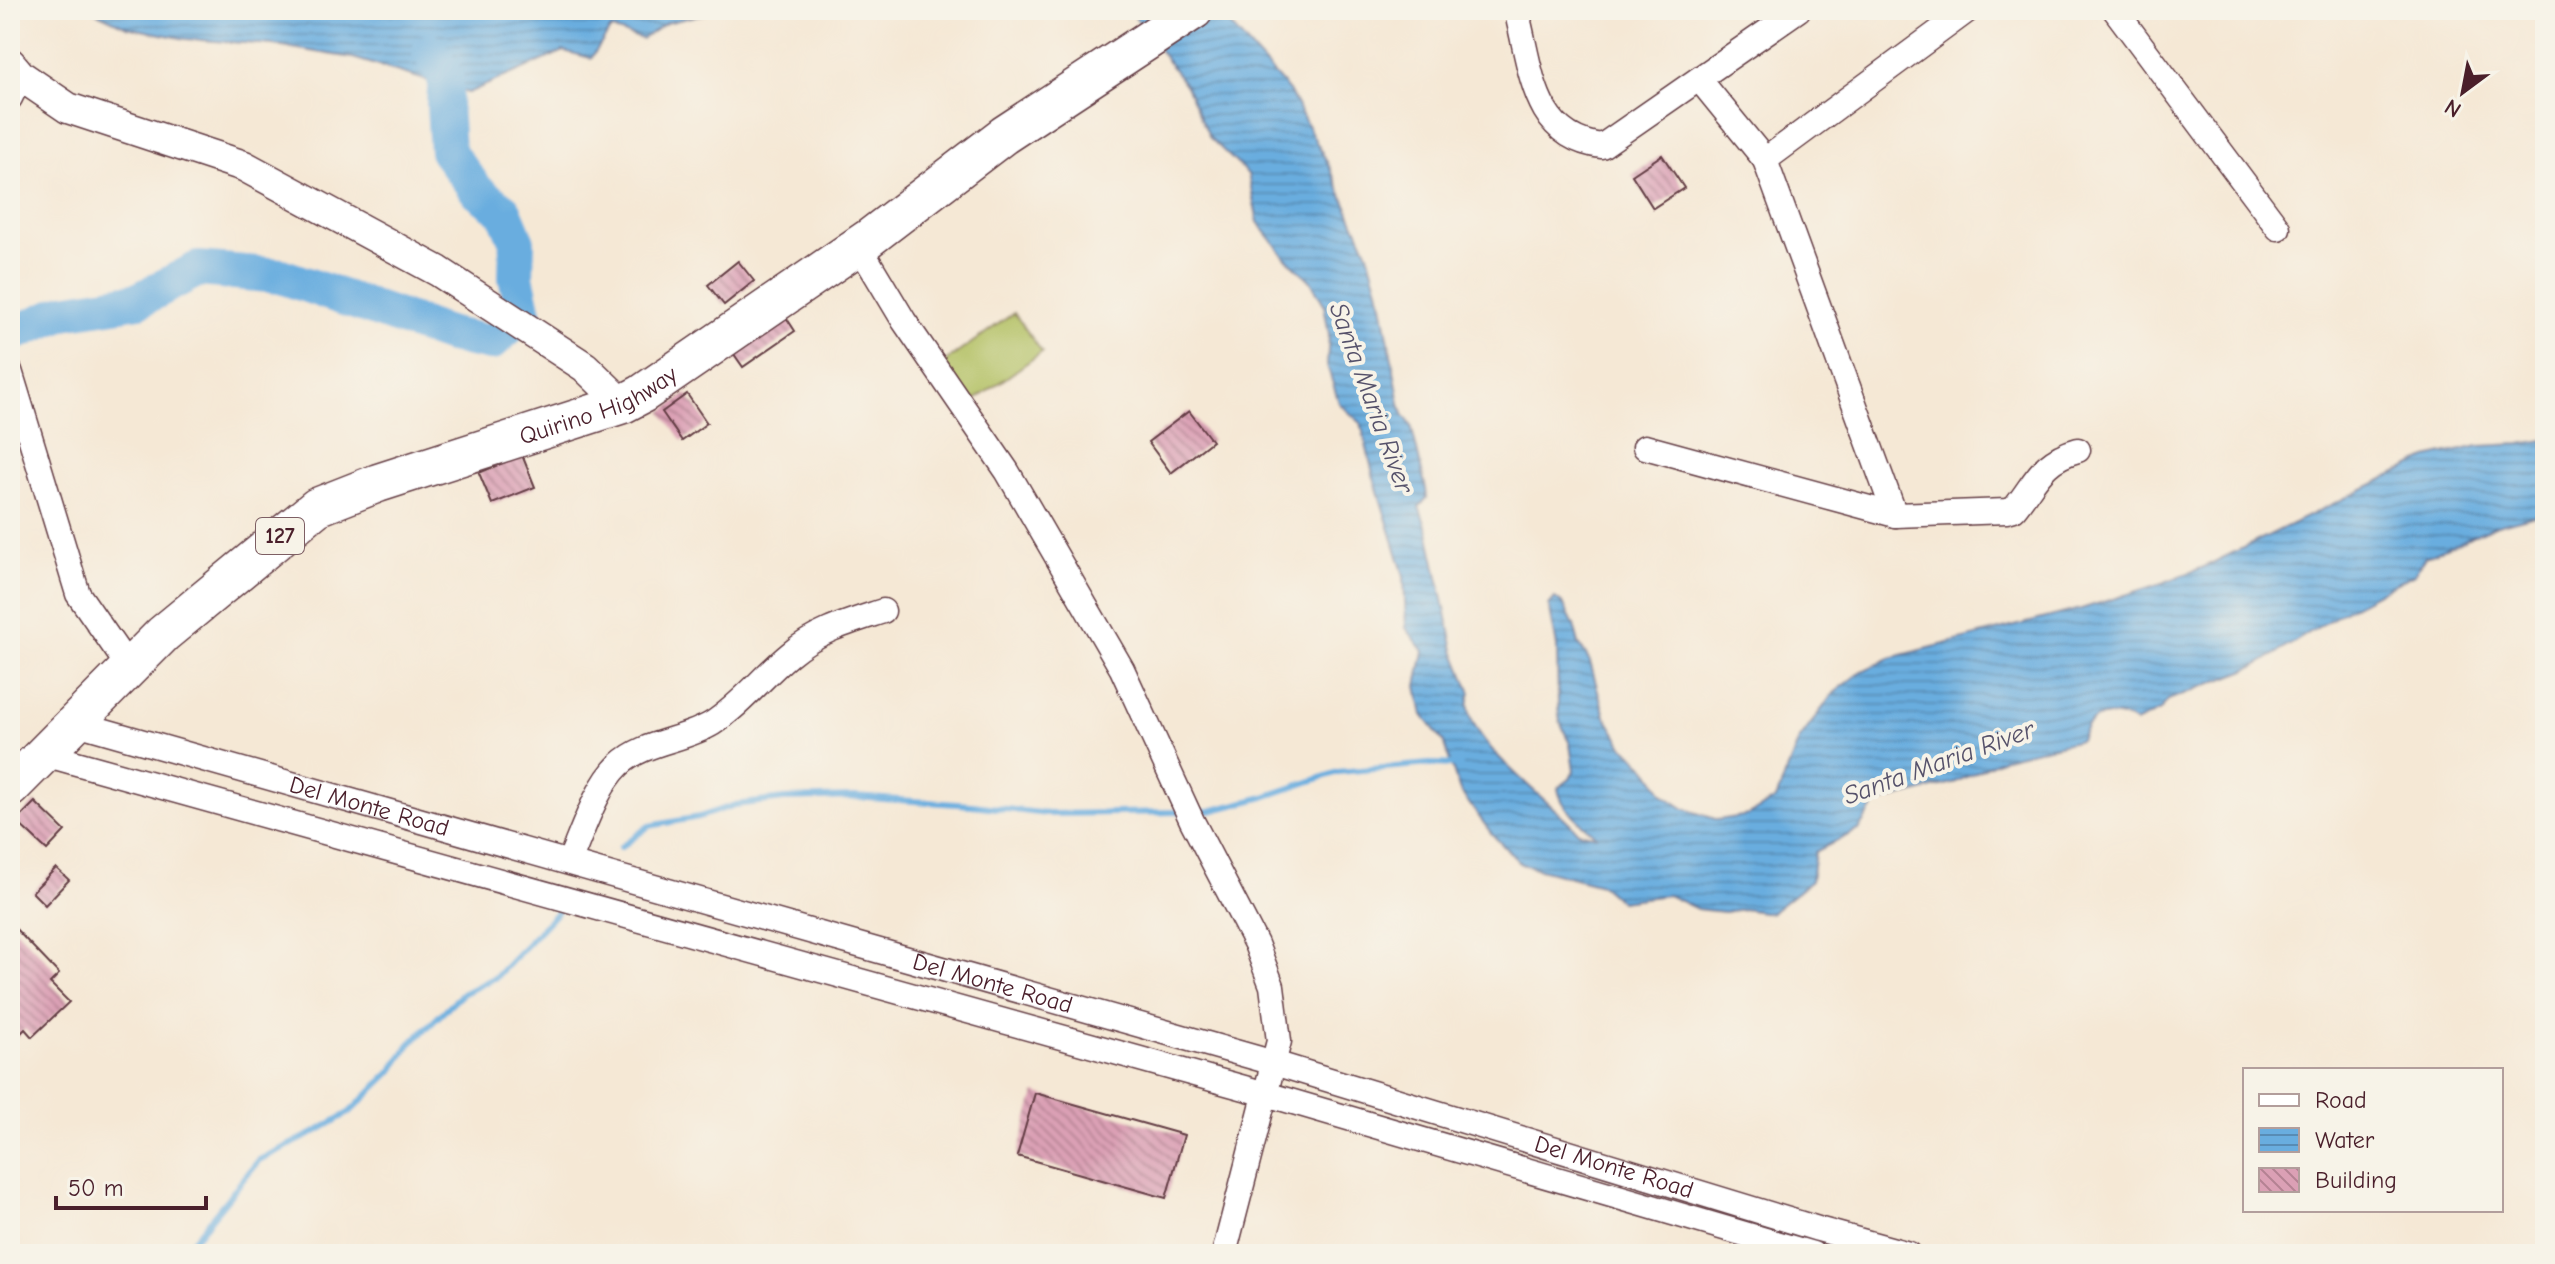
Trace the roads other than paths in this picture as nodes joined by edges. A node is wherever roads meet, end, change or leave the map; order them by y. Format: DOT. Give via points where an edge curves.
graph roads {
  1 [pos="1194,10"];
  2 [pos="1521,10"];
  3 [pos="1798,10"];
  4 [pos="1968,10"];
  5 [pos="2115,10"];
  6 [pos="14,79"];
  7 [pos="1699,79"];
  8 [pos="1765,160"];
  9 [pos="2278,228"];
  10 [pos="859,246"];
  11 [pos="12,377"];
  12 [pos="623,404"];
  13 [pos="1645,447"];
  14 [pos="2078,450"];
  15 [pos="1895,515"];
  16 [pos="883,611"];
  17 [pos="130,669"];
  18 [pos="73,722"];
  19 [pos="44,754"];
  20 [pos="10,788"];
  21 [pos="448,828"];
  22 [pos="569,862"];
  23 [pos="438,863"];
  24 [pos="1274,1063"];
  25 [pos="1266,1094"];
  26 [pos="1673,1185"];
  27 [pos="1664,1212"];
  28 [pos="1224,1254"];
  29 [pos="1813,1254"];
  30 [pos="1909,1254"];
  1 -- 10 [label="main road, Quirino Highway / 127" via="1004,135"];
  2 -- 7 [label="street" via="1519,22 1543,110 1558,130 1583,143 1602,146"];
  3 -- 7 [label="street"];
  4 -- 8 [label="street"];
  5 -- 9 [label="street"];
  6 -- 12 [label="street" via="68,108 244,166 438,271 585,367"];
  7 -- 8 [label="street"];
  8 -- 15 [label="street"];
  10 -- 12 [label="main road, Quirino Highway / 127"];
  10 -- 24 [label="street" via="1007,471 1122,669 1256,944 1272,986 1280,1031"];
  11 -- 17 [label="street" via="78,594"];
  12 -- 17 [label="main road, Quirino Highway / 127" via="317,507 163,634"];
  13 -- 15 [label="street"];
  14 -- 15 [label="street" via="2060,455 2041,471 2014,509"];
  16 -- 22 [label="street" via="828,629 791,653 713,723 618,765"];
  17 -- 18 [label="main road, Quirino Highway / 127"];
  18 -- 19 [label="main road, Quirino Highway / 127"];
  18 -- 21 [label="street, Del Monte Road"];
  19 -- 20 [label="main road, Quirino Highway / 127"];
  19 -- 23 [label="street, Del Monte Road"];
  21 -- 22 [label="street, Del Monte Road"];
  21 -- 23 [label="street"];
  22 -- 24 [label="street, Del Monte Road"];
  23 -- 25 [label="street, Del Monte Road"];
  24 -- 25 [label="street"];
  24 -- 26 [label="street, Del Monte Road"];
  25 -- 27 [label="street, Del Monte Road"];
  25 -- 28 [label="street"];
  26 -- 27 [label="street"];
  26 -- 30 [label="street, Del Monte Road"];
  27 -- 29 [label="street, Del Monte Road"];
}
